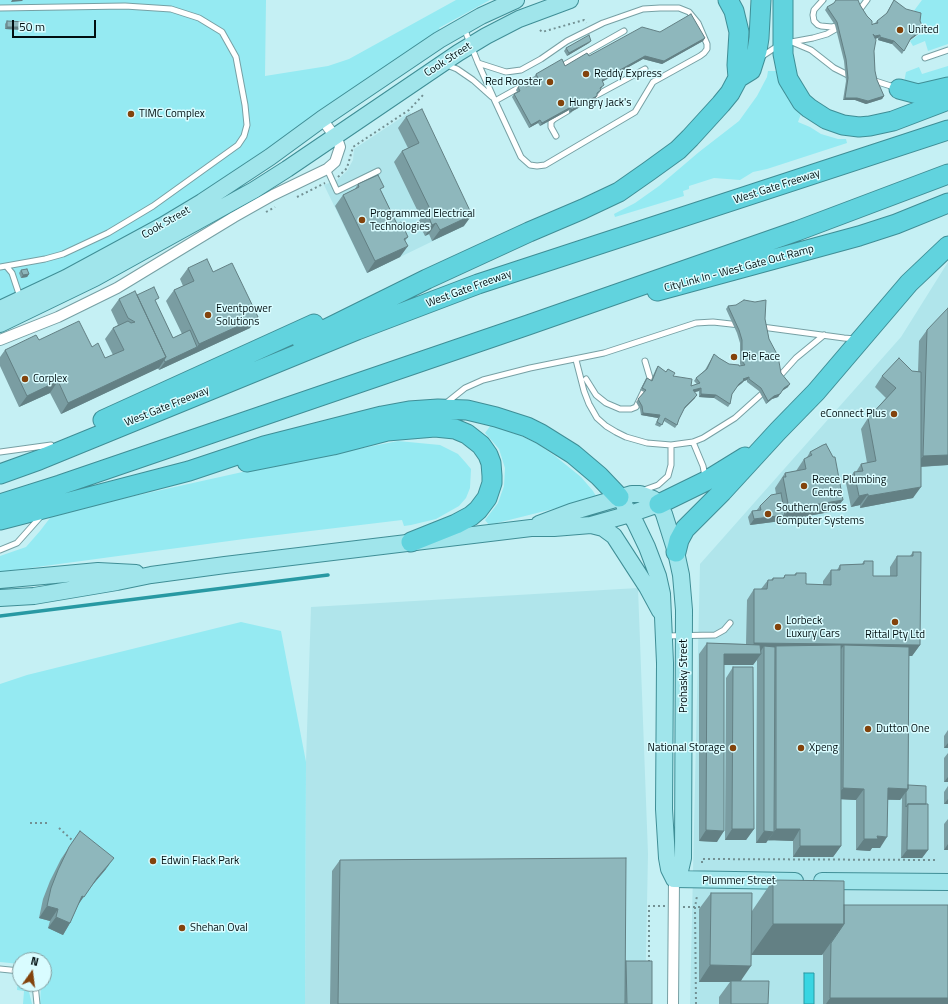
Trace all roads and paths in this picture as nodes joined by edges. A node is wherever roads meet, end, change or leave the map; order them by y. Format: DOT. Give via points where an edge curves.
graph roads {
  1 [pos="516,0"];
  2 [pos="570,0"];
  3 [pos="728,0"];
  4 [pos="761,0"];
  5 [pos="783,0"];
  6 [pos="823,0"];
  7 [pos="867,0"];
  8 [pos="0,8"];
  9 [pos="855,15"];
  10 [pos="586,25"];
  11 [pos="463,26"];
  12 [pos="540,30"];
  13 [pos="624,31"];
  14 [pos="787,42"];
  15 [pos="471,45"];
  16 [pos="948,50"];
  17 [pos="925,58"];
  18 [pos="753,62"];
  19 [pos="478,63"];
  20 [pos="442,64"];
  21 [pos="562,66"];
  22 [pos="645,69"];
  23 [pos="738,78"];
  24 [pos="857,78"];
  25 [pos="869,79"];
  26 [pos="536,80"];
  27 [pos="948,88"];
  28 [pos="899,89"];
  29 [pos="595,96"];
  30 [pos="948,100"];
  31 [pos="495,101"];
  32 [pos="570,110"];
  33 [pos="322,119"];
  34 [pos="948,130"];
  35 [pos="335,136"];
  36 [pos="556,136"];
  37 [pos="327,169"];
  38 [pos="378,171"];
  39 [pos="948,174"];
  40 [pos="948,203"];
  41 [pos="529,232"];
  42 [pos="166,240"];
  43 [pos="948,246"];
  44 [pos="159,262"];
  45 [pos="0,267"];
  46 [pos="7,267"];
  47 [pos="21,300"];
  48 [pos="0,309"];
  49 [pos="0,324"];
  50 [pos="528,325"];
  51 [pos="747,325"];
  52 [pos="754,326"];
  53 [pos="824,335"];
  54 [pos="862,339"];
  55 [pos="0,340"];
  56 [pos="576,360"];
  57 [pos="644,361"];
  58 [pos="586,379"];
  59 [pos="776,380"];
  60 [pos="770,385"];
  61 [pos="214,388"];
  62 [pos="438,409"];
  63 [pos="778,431"];
  64 [pos="693,442"];
  65 [pos="51,445"];
  66 [pos="671,445"];
  67 [pos="0,452"];
  68 [pos="39,460"];
  69 [pos="189,471"];
  70 [pos="0,474"];
  71 [pos="706,481"];
  72 [pos="625,496"];
  73 [pos="0,504"];
  74 [pos="659,504"];
  75 [pos="49,507"];
  76 [pos="630,514"];
  77 [pos="0,520"];
  78 [pos="591,525"];
  79 [pos="531,528"];
  80 [pos="411,542"];
  81 [pos="0,550"];
  82 [pos="676,552"];
  83 [pos="151,575"];
  84 [pos="0,580"];
  85 [pos="0,598"];
  86 [pos="664,618"];
  87 [pos="730,622"];
  88 [pos="664,636"];
  89 [pos="684,636"];
  90 [pos="30,823"];
  91 [pos="50,823"];
  92 [pos="59,828"];
  93 [pos="72,840"];
  94 [pos="935,860"];
  95 [pos="702,863"];
  96 [pos="674,879"];
  97 [pos="948,882"];
  98 [pos="697,896"];
  99 [pos="674,907"];
  100 [pos="695,907"];
  101 [pos="703,907"];
  102 [pos="649,966"];
  103 [pos="0,969"];
  104 [pos="12,970"];
  105 [pos="36,992"];
  106 [pos="37,1004"];
  107 [pos="673,1004"];
  108 [pos="696,1004"];
  1 -- 11 [label="main road, Cook Street"];
  2 -- 15 [label="main road, Cook Street" via="519,19"];
  3 -- 23 [label="highway" via="734,11 739,32"];
  4 -- 18 [label="highway" via="759,38"];
  5 -- 14 [label="highway"];
  6 -- 14 [label="lane" via="813,12 815,23 828,27 847,22 819,36"];
  7 -- 9 [label="lane"];
  8 -- 46 [label="lane" via="125,6 171,9 199,18 222,32 236,57 247,125 238,145 153,206 108,233 63,254"];
  10 -- 12 [label="path" via="584,20 542,32"];
  11 -- 15 [label="lane"];
  11 -- 33 [label="main road, Cook Street"];
  13 -- 21 [label="lane"];
  14 -- 18 [label="lane" via="775,46 768,54"];
  14 -- 24 [label="lane" via="811,50 841,72"];
  14 -- 30 [label="highway" via="785,70 788,79 808,108 834,123 870,126"];
  15 -- 19 [label="lane"];
  15 -- 20 [label="main road, Cook Street"];
  16 -- 17 [label="lane"];
  18 -- 23 [label="highway" via="751,70"];
  19 -- 31 [label="lane"];
  19 -- 31 [label="lane" via="506,72 521,70 567,41 603,23 643,9 679,8 690,12 706,39 707,49 704,53 653,82 635,112 545,165 532,166 521,157"];
  20 -- 31 [label="lane" via="464,73"];
  20 -- 35 [label="main road, Cook Street"];
  22 -- 29 [label="lane"];
  23 -- 41 [label="highway" via="730,93 705,123 678,150 650,171 605,199"];
  25 -- 28 [label="lane"];
  26 -- 31 [label="lane"];
  27 -- 28 [label="highway" via="918,94"];
  32 -- 36 [label="lane" via="551,122"];
  33 -- 35 [label="street"];
  33 -- 47 [label="main road, Cook Street" via="235,180 162,226"];
  34 -- 61 [label="highway, West Gate Freeway" via="478,284"];
  35 -- 37 [label="street" via="340,147 335,162"];
  35 -- 42 [label="main road, Cook Street" via="254,190"];
  37 -- 38 [label="lane" via="337,192"];
  37 -- 44 [label="street" via="273,195"];
  39 -- 50 [label="highway" via="797,231"];
  40 -- 50 [label="highway, CityLink In - West Gate Out Ramp" via="816,249"];
  41 -- 61 [label="highway" via="332,325"];
  41 -- 65 [label="highway" via="510,232 456,255"];
  42 -- 44 [label="street, Cook Street"];
  42 -- 49 [label="main road, Cook Street"];
  43 -- 54 [label="highway" via="909,283"];
  44 -- 55 [label="street" via="91,301"];
  45 -- 46 [label="lane"];
  46 -- 47 [label="lane" via="12,273"];
  47 -- 48 [label="main road, Cook Street"];
  50 -- 73 [label="highway"];
  51 -- 56 [label="lane" via="696,323"];
  52 -- 53 [label="lane"];
  53 -- 54 [label="lane"];
  53 -- 59 [label="lane" via="796,358"];
  54 -- 63 [label="highway"];
  56 -- 62 [label="lane" via="483,380 465,388"];
  56 -- 66 [label="lane" via="584,391 597,418 621,435 647,443"];
  57 -- 58 [label="lane" via="650,378 636,407 631,409 620,409 606,403 596,395"];
  60 -- 64 [label="lane" via="735,418"];
  61 -- 68 [label="highway, West Gate Freeway"];
  62 -- 69 [label="highway" via="382,416 264,446"];
  62 -- 72 [label="highway" via="467,410 527,427 574,454"];
  63 -- 71 [label="highway" via="746,456"];
  63 -- 82 [label="highway" via="685,529"];
  64 -- 66 [label="lane"];
  64 -- 71 [label="lane"];
  65 -- 67 [label="lane"];
  65 -- 68 [label="highway"];
  66 -- 72 [label="lane" via="668,476 658,485"];
  68 -- 70 [label="highway, West Gate Freeway"];
  69 -- 75 [label="highway"];
  69 -- 80 [label="highway" via="262,460 387,431 435,427 455,429 473,439 488,455 492,476 490,491 484,503 471,516"];
  71 -- 74 [label="highway"];
  72 -- 74 [label="main road" via="640,494"];
  72 -- 76 [label="main road, Prohasky Street"];
  72 -- 79 [label="main road" via="550,519"];
  74 -- 76 [label="main road"];
  74 -- 82 [label="main road, Prohasky Street"];
  75 -- 77 [label="highway"];
  75 -- 81 [label="lane" via="17,543"];
  76 -- 78 [label="main road"];
  76 -- 86 [label="main road, Prohasky Street" via="654,562 662,594"];
  78 -- 79 [label="main road"];
  78 -- 86 [label="main road" via="603,528 614,536"];
  79 -- 80 [label="main road"];
  80 -- 83 [label="main road"];
  82 -- 89 [label="main road, Prohasky Street" via="682,590"];
  83 -- 84 [label="main road" via="98,571"];
  83 -- 85 [label="main road" via="34,596"];
  86 -- 88 [label="main road, Prohasky Street"];
  87 -- 89 [label="lane" via="724,630 715,634"];
  88 -- 89 [label="lane"];
  88 -- 96 [label="main road, Prohasky Street" via="664,809 667,858"];
  89 -- 96 [label="main road, Prohasky Street" via="683,858 680,871"];
  90 -- 91 [label="path"];
  92 -- 93 [label="path"];
  94 -- 95 [label="path" via="702,859"];
  96 -- 97 [label="main road, Plummer Street"];
  96 -- 99 [label="street, Prohasky Street"];
  98 -- 100 [label="path"];
  99 -- 100 [label="path"];
  99 -- 102 [label="path" via="649,906"];
  99 -- 107 [label="street, Prohasky Street"];
  100 -- 101 [label="path"];
  100 -- 108 [label="path"];
  103 -- 104 [label="lane"];
  105 -- 106 [label="lane"];
}
